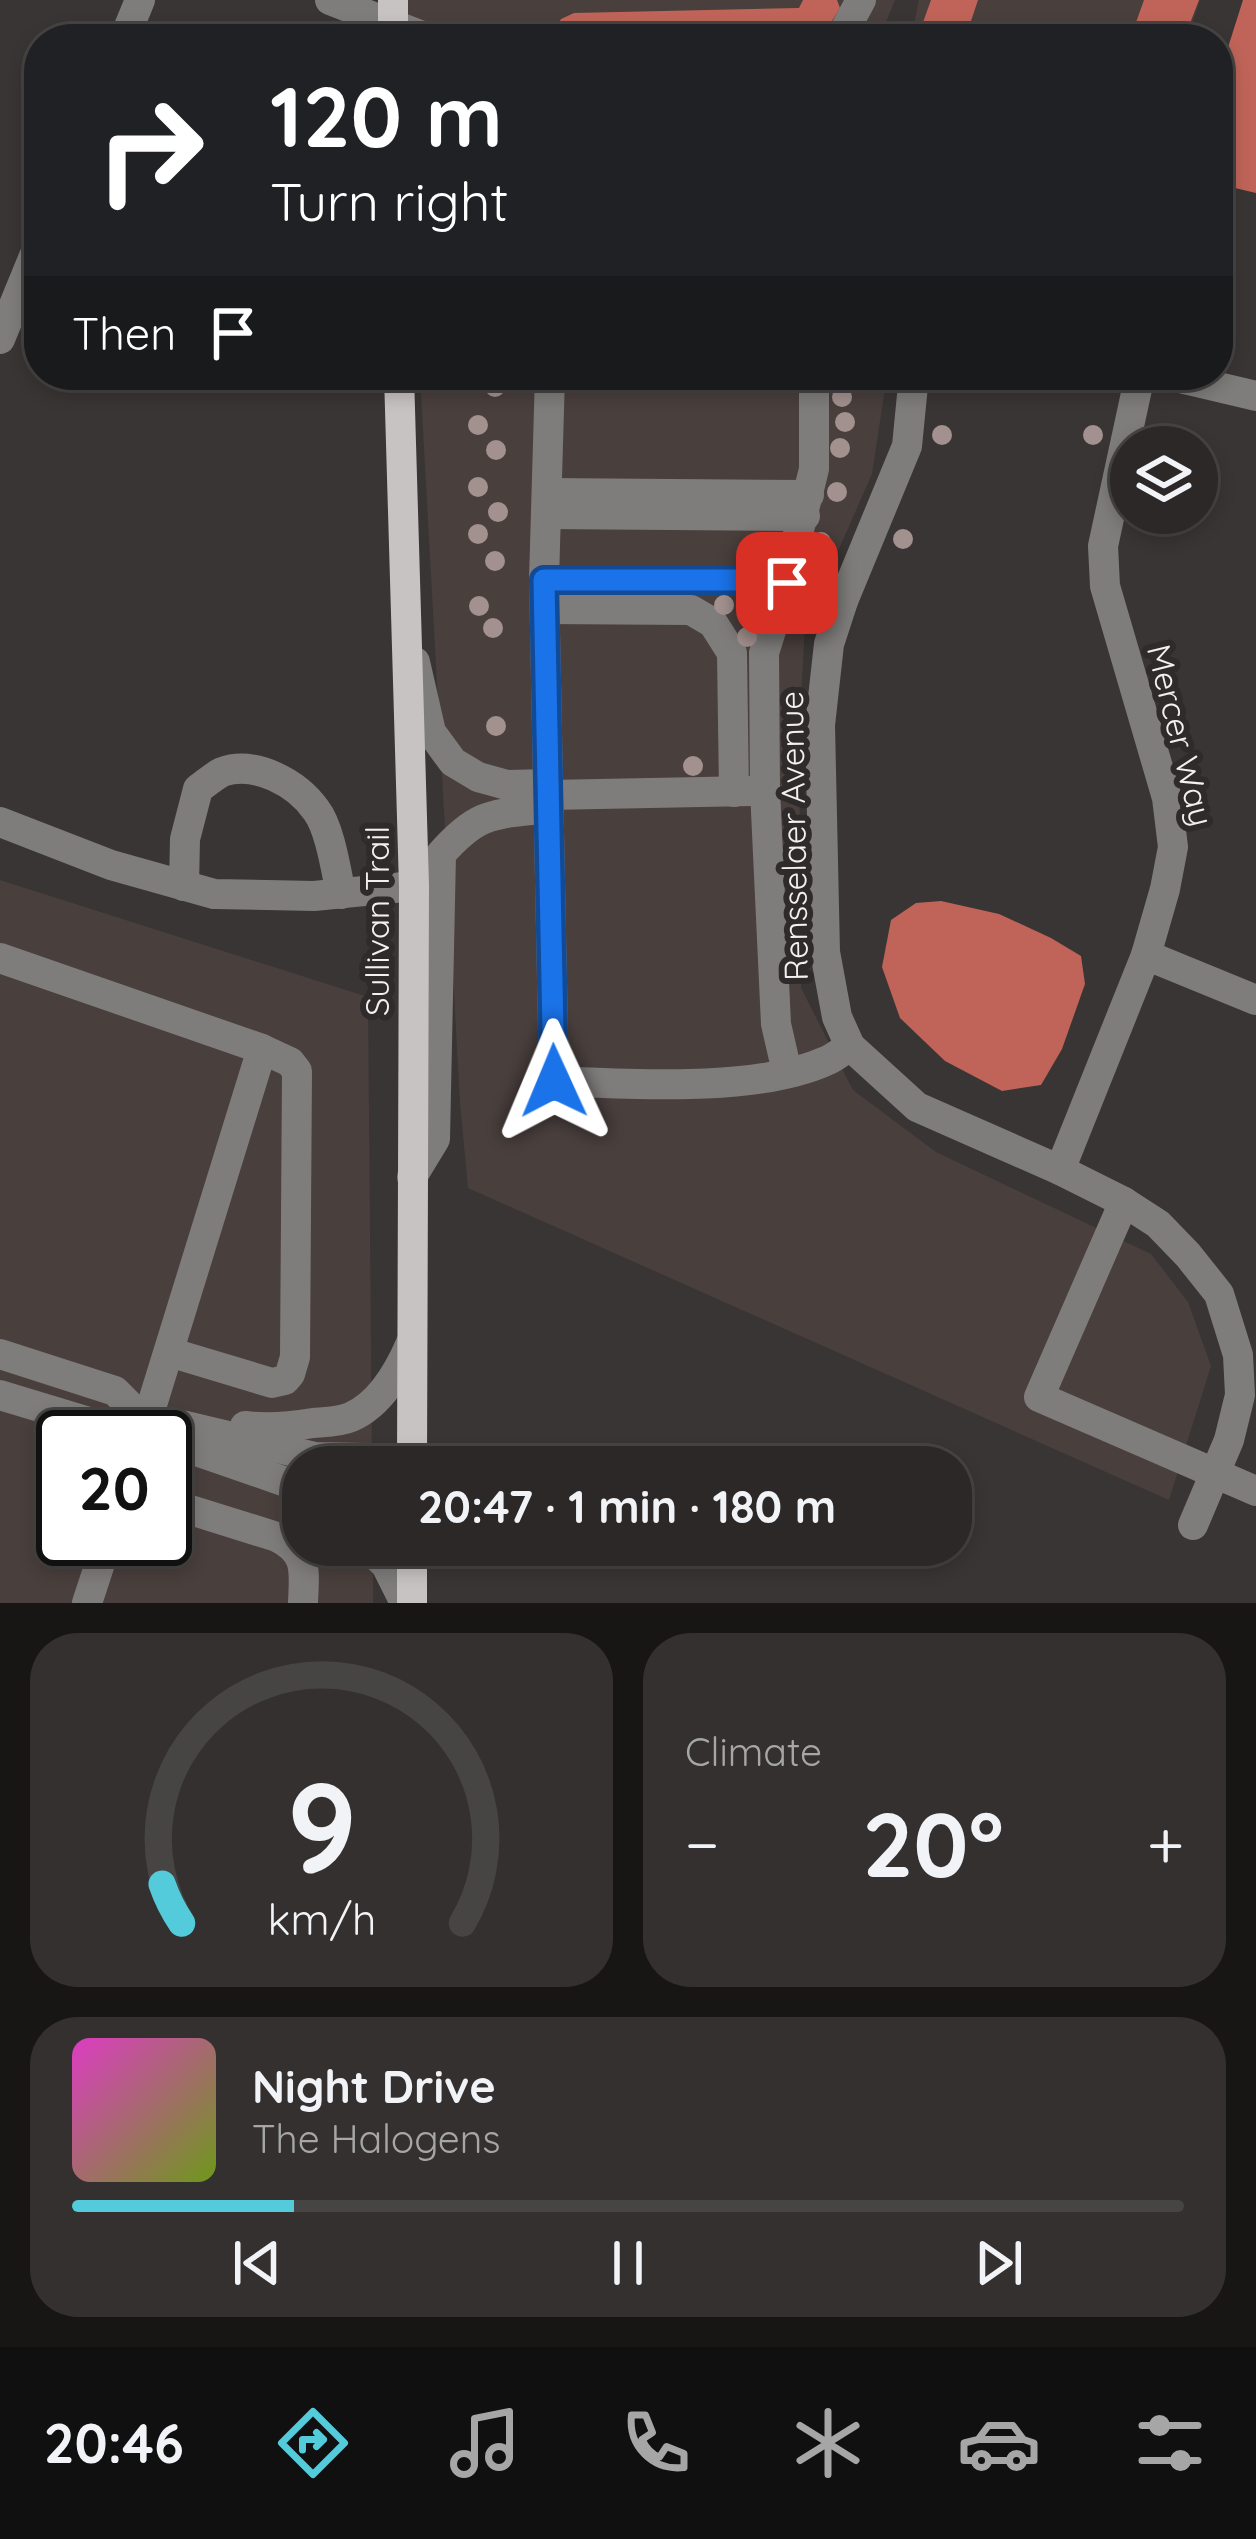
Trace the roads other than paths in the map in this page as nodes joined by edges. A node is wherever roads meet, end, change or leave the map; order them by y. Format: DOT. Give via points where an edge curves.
graph roads {
  1 [pos="330,0"];
  2 [pos="393,22"];
  3 [pos="24,281"];
  4 [pos="0,339"];
  5 [pos="398,390"];
  6 [pos="550,390"];
  7 [pos="814,390"];
  8 [pos="913,390"];
  9 [pos="1137,390"];
  10 [pos="546,503"];
  11 [pos="807,505"];
  12 [pos="787,583"];
  13 [pos="545,594"];
  14 [pos="843,601"];
  15 [pos="406,620"];
  16 [pos="750,791"];
  17 [pos="549,796"];
  18 [pos="0,822"];
  19 [pos="184,886"];
  20 [pos="414,886"];
  21 [pos="341,893"];
  22 [pos="1146,956"];
  23 [pos="0,958"];
  24 [pos="1256,1000"];
  25 [pos="850,1046"];
  26 [pos="262,1049"];
  27 [pos="787,1072"];
  28 [pos="1060,1170"];
  29 [pos="412,1177"];
  30 [pos="1124,1202"];
  31 [pos="1243,1318"];
  32 [pos="411,1343"];
  33 [pos="169,1352"];
  34 [pos="0,1354"];
  35 [pos="0,1395"];
  36 [pos="50,1410"];
  37 [pos="132,1410"];
  38 [pos="159,1410"];
  39 [pos="192,1413"];
  40 [pos="192,1427"];
  41 [pos="412,1446"];
  42 [pos="192,1449"];
  43 [pos="282,1449"];
  44 [pos="192,1464"];
  45 [pos="1215,1474"];
  46 [pos="282,1481"];
  47 [pos="1256,1491"];
  48 [pos="282,1501"];
  49 [pos="192,1510"];
  50 [pos="1193,1525"];
  51 [pos="99,1566"];
  52 [pos="387,1566"];
  53 [pos="411,1566"];
  54 [pos="87,1603"];
  55 [pos="303,1603"];
  56 [pos="408,1603"];
  1 -- 2 [label="street"];
  3 -- 4 [label="street"];
  5 -- 15 [label="main road, Sullivan Trail"];
  6 -- 10 [label="street"];
  7 -- 11 [label="street"];
  8 -- 14 [label="street, Rensselaer Avenue" via="907,446"];
  9 -- 22 [label="street, Mercer Way" via="1103,546 1105,586 1174,847"];
  10 -- 11 [label="street"];
  10 -- 13 [label="street"];
  11 -- 12 [label="street"];
  12 -- 13 [label="street"];
  12 -- 14 [label="street"];
  12 -- 16 [label="street" via="764,653"];
  13 -- 16 [label="street" via="691,610 713,623 732,653"];
  13 -- 17 [label="street"];
  14 -- 25 [label="street, Rensselaer Avenue" via="820,725 825,952 836,1017"];
  15 -- 17 [label="street" via="431,732 453,762"];
  15 -- 20 [label="main road, Sullivan Trail"];
  16 -- 17 [label="street"];
  16 -- 27 [label="street"];
  17 -- 27 [label="street" via="554,1081 735,1082"];
  17 -- 29 [label="street" via="485,816 441,854 435,1138"];
  18 -- 19 [label="street"];
  19 -- 21 [label="street" via="214,894"];
  19 -- 21 [label="street" via="198,789 222,772 248,769 294,788 318,812"];
  20 -- 21 [label="street"];
  20 -- 29 [label="main road, Sullivan Trail"];
  22 -- 24 [label="street"];
  22 -- 28 [label="street, Mercer Way"];
  23 -- 26 [label="street"];
  25 -- 27 [label="street"];
  25 -- 28 [label="street, Rensselaer Avenue" via="917,1107"];
  26 -- 33 [label="street"];
  26 -- 33 [label="street" via="297,1071 293,1367 272,1383"];
  28 -- 30 [label="street, Rensselaer Avenue"];
  29 -- 32 [label="main road, Sullivan Trail"];
  30 -- 31 [label="street, Rensselaer Avenue" via="1158,1224"];
  30 -- 45 [label="street" via="1039,1397"];
  31 -- 45 [label="street, Rensselaer Avenue" via="1240,1395"];
  32 -- 39 [label="street" via="384,1390 349,1418 271,1429"];
  32 -- 41 [label="main road, Sullivan Trail"];
  33 -- 38 [label="street"];
  34 -- 37 [label="street" via="115,1391"];
  35 -- 36 [label="street"];
  40 -- 43 [label="street"];
  42 -- 46 [label="street"];
  44 -- 48 [label="street"];
  45 -- 47 [label="street"];
  45 -- 50 [label="street, Rensselaer Avenue"];
  49 -- 55 [label="street" via="292,1545 303,1565"];
  51 -- 54 [label="street"];
  52 -- 56 [label="street"];
  53 -- 56 [label="main road"];
}
